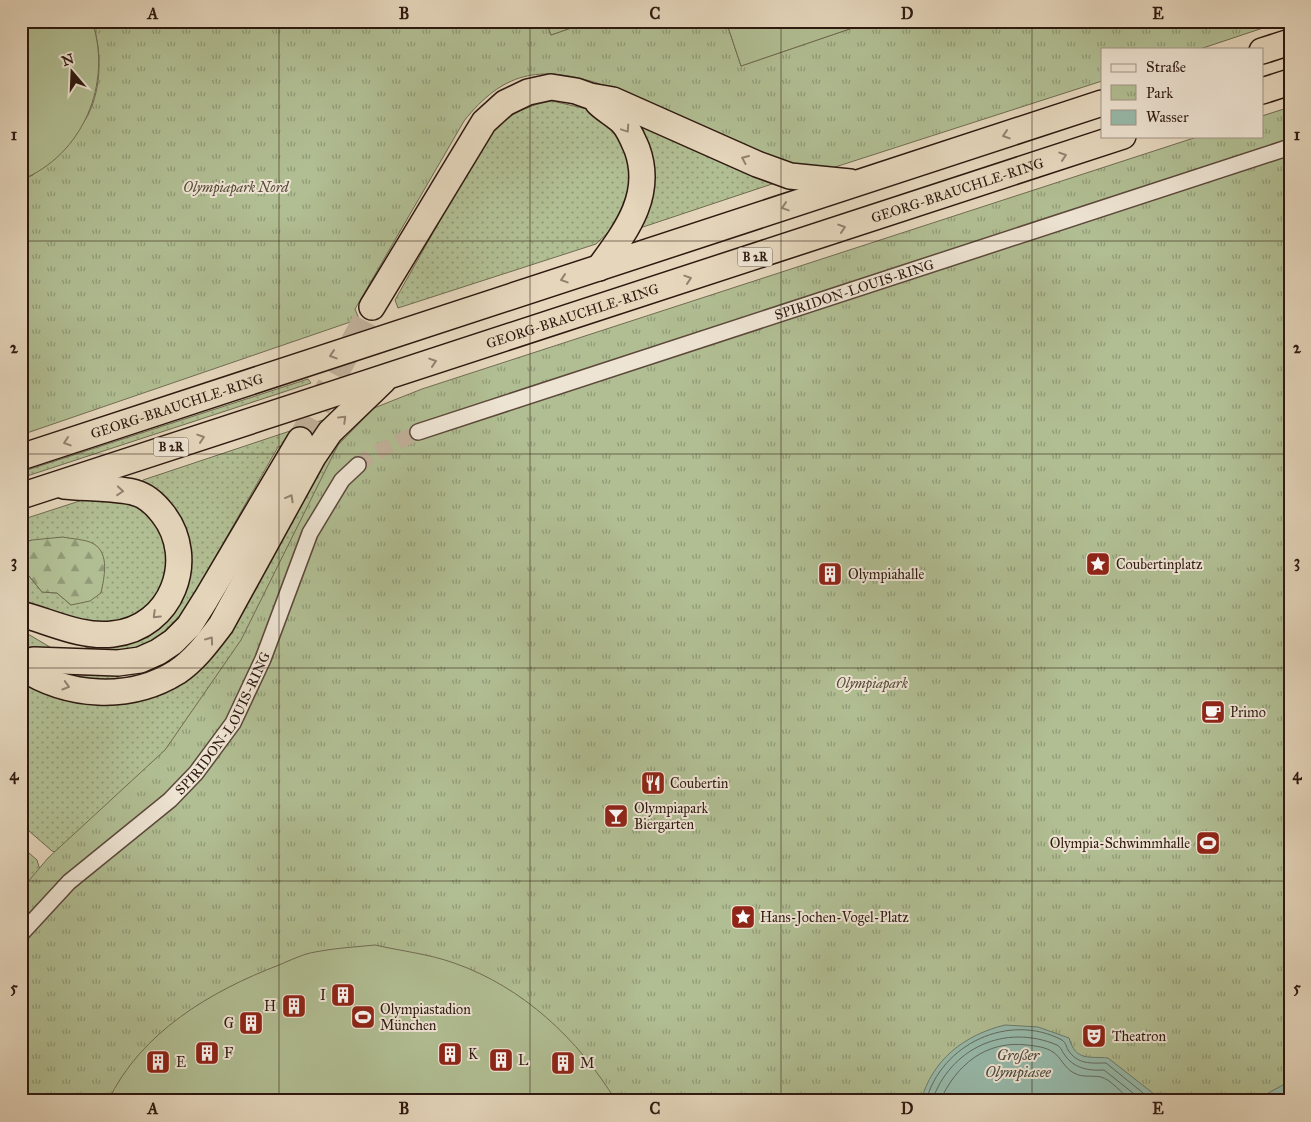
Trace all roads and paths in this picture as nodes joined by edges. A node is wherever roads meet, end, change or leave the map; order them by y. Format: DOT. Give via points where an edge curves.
graph roads {
  1 [pos="1290,42"];
  2 [pos="1264,50"];
  3 [pos="1290,82"];
  4 [pos="1264,90"];
  5 [pos="590,96"];
  6 [pos="1101,103"];
  7 [pos="1117,138"];
  8 [pos="1290,147"];
  9 [pos="860,182"];
  10 [pos="599,268"];
  11 [pos="372,307"];
  12 [pos="387,377"];
  13 [pos="418,432"];
  14 [pos="300,440"];
  15 [pos="21,457"];
  16 [pos="358,465"];
  17 [pos="54,485"];
  18 [pos="21,496"];
  19 [pos="21,614"];
  20 [pos="21,619"];
  21 [pos="92,661"];
  22 [pos="21,665"];
  23 [pos="21,934"];
  1 -- 2 [label="highway"];
  3 -- 4 [label="highway"];
  9 -- 5 [label="highway, one-way" via="790,176 613,100"];
  5 -- 10 [label="highway, one-way" via="622,122 640,159 643,180 640,202 630,226"];
  5 -- 11 [label="highway" via="551,88 528,92 505,103 484,122"];
  6 -- 9 [label="highway, GEORG-BRAUCHLE-RING, one-way"];
  12 -- 7 [label="highway, GEORG-BRAUCHLE-RING / B 2R, one-way"];
  8 -- 13 [label="street, SPIRIDON-LOUIS-RING"];
  9 -- 10 [label="highway, GEORG-BRAUCHLE-RING, one-way"];
  10 -- 15 [label="highway, GEORG-BRAUCHLE-RING, one-way"];
  17 -- 12 [label="highway, GEORG-BRAUCHLE-RING / B 2R, one-way"];
  22 -- 12 [label="highway, one-way" via="38,676 79,690 118,693 155,683 190,661 221,625 313,457 330,432"];
  14 -- 21 [label="highway" via="189,626 173,642 140,660 118,663"];
  16 -- 23 [label="street, SPIRIDON-LOUIS-RING" via="342,480 310,533 263,660 232,723 196,773 170,800 69,882"];
  17 -- 18 [label="highway, GEORG-BRAUCHLE-RING / B 2R"];
  17 -- 19 [label="highway, one-way" via="136,492 157,506 171,526 178,545 180,561 175,586 169,600 144,625 114,634 84,633"];
  20 -- 21 [label="highway"];
  21 -- 22 [label="highway" via="34,660"];
}
